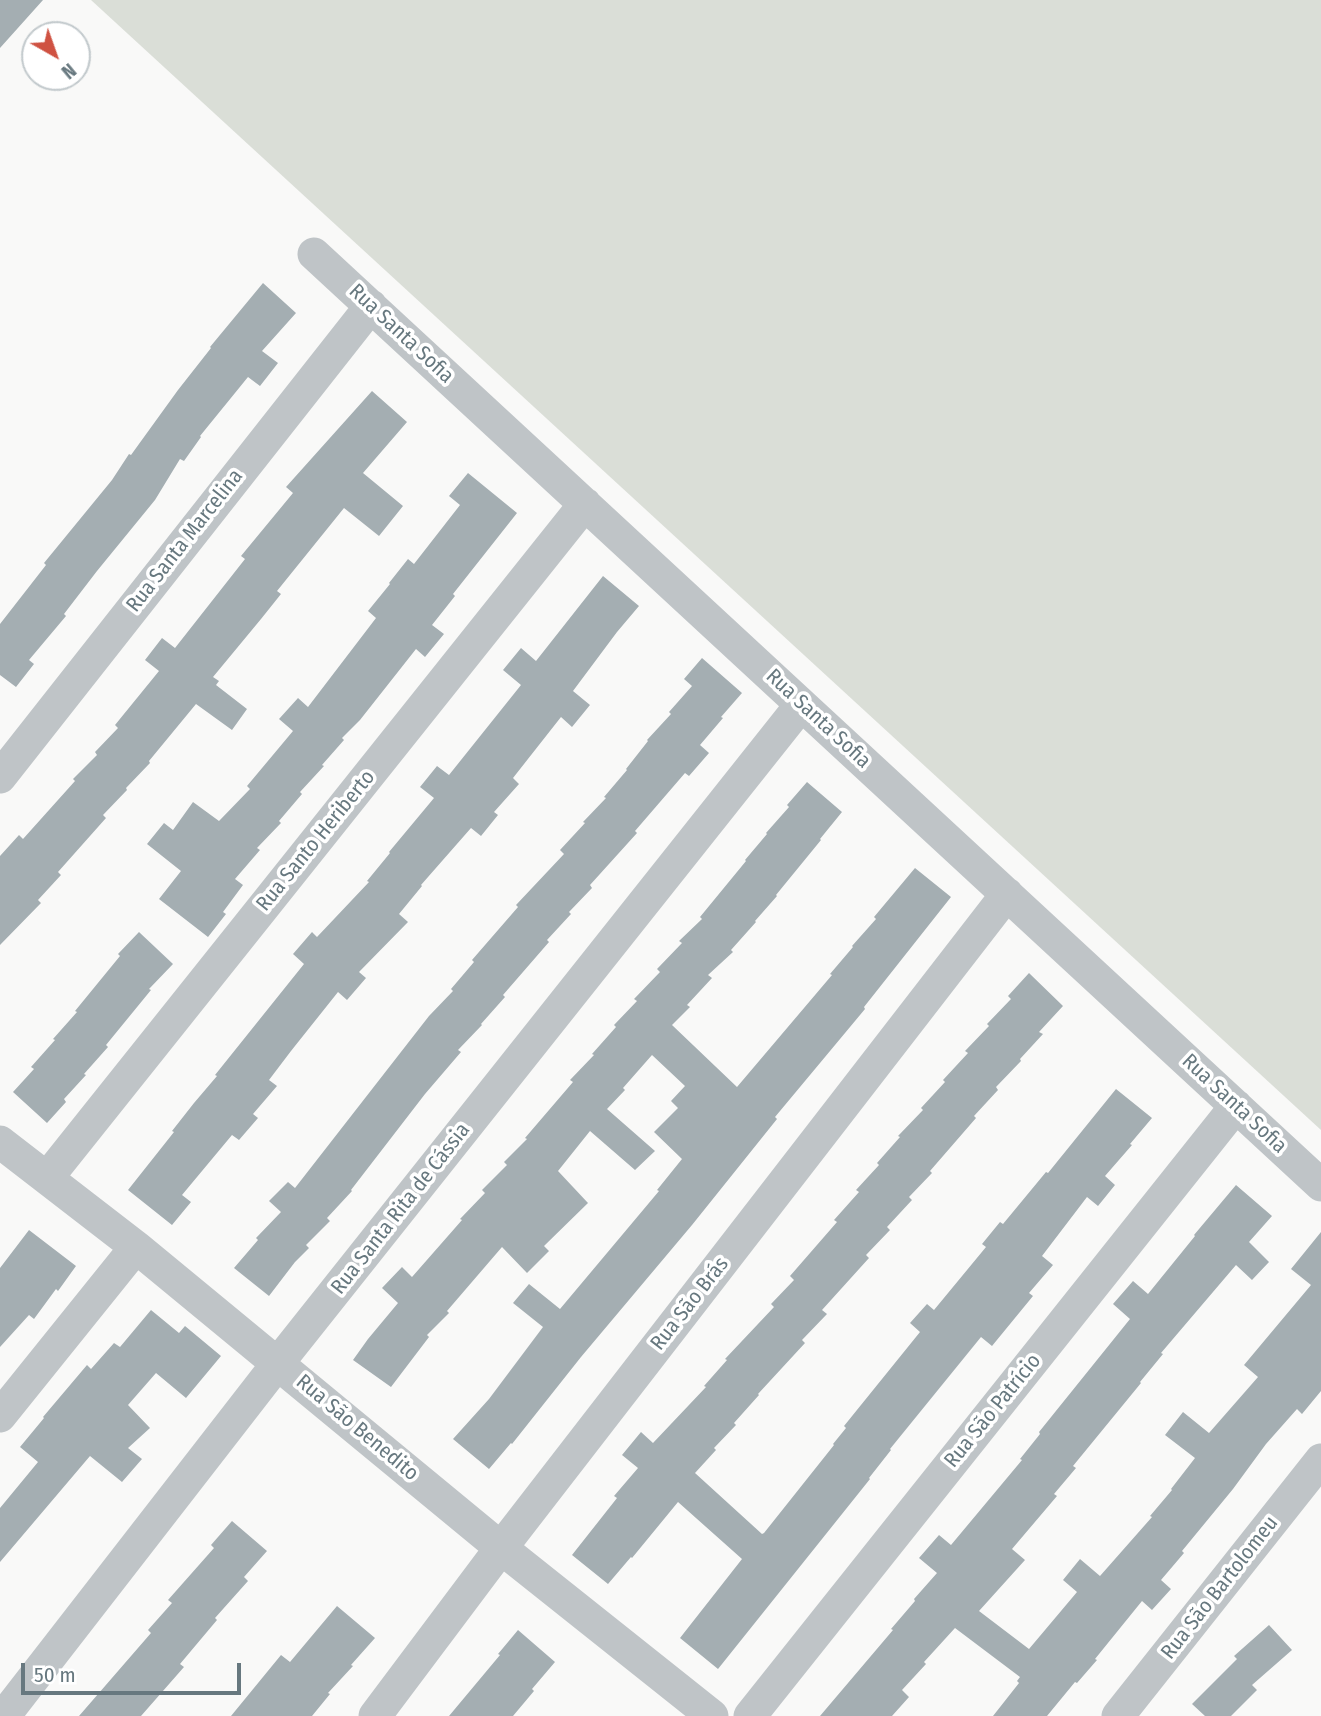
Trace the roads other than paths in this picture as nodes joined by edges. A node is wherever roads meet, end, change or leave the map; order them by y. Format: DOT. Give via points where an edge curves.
graph roads {
  1 [pos="314,254"];
  2 [pos="371,306"];
  3 [pos="585,504"];
  4 [pos="801,705"];
  5 [pos="0,777"];
  6 [pos="1007,894"];
  7 [pos="1236,1106"];
  8 [pos="0,1142"];
  9 [pos="47,1178"];
  10 [pos="1321,1185"];
  11 [pos="136,1247"];
  12 [pos="278,1363"];
  13 [pos="0,1416"];
  14 [pos="1321,1460"];
  15 [pos="501,1548"];
  16 [pos="4,1716"];
  17 [pos="374,1716"];
  18 [pos="712,1716"];
  19 [pos="750,1716"];
  20 [pos="1118,1716"];
  1 -- 2 [label="street, Rua Santa Sofia"];
  2 -- 3 [label="street, Rua Santa Sofia"];
  2 -- 5 [label="street, Rua Santa Marcelina"];
  3 -- 4 [label="street, Rua Santa Sofia"];
  3 -- 9 [label="street, Rua Santo Heriberto"];
  4 -- 6 [label="street, Rua Santa Sofia"];
  4 -- 12 [label="street, Rua Santa Rita de Cássia"];
  6 -- 7 [label="street, Rua Santa Sofia"];
  6 -- 15 [label="street, Rua São Brás"];
  7 -- 10 [label="street, Rua Santa Sofia"];
  7 -- 19 [label="street, Rua São Patrício"];
  8 -- 9 [label="street, Rua São Benedito"];
  9 -- 11 [label="street, Rua São Benedito"];
  11 -- 12 [label="street, Rua São Benedito"];
  11 -- 13 [label="street"];
  12 -- 15 [label="street, Rua São Benedito"];
  12 -- 16 [label="street, Rua Santa Rita de Cássia"];
  14 -- 20 [label="street, Rua São Bartolomeu"];
  15 -- 17 [label="street, Rua São Brás"];
  15 -- 18 [label="street, Rua São Benedito"];
}
